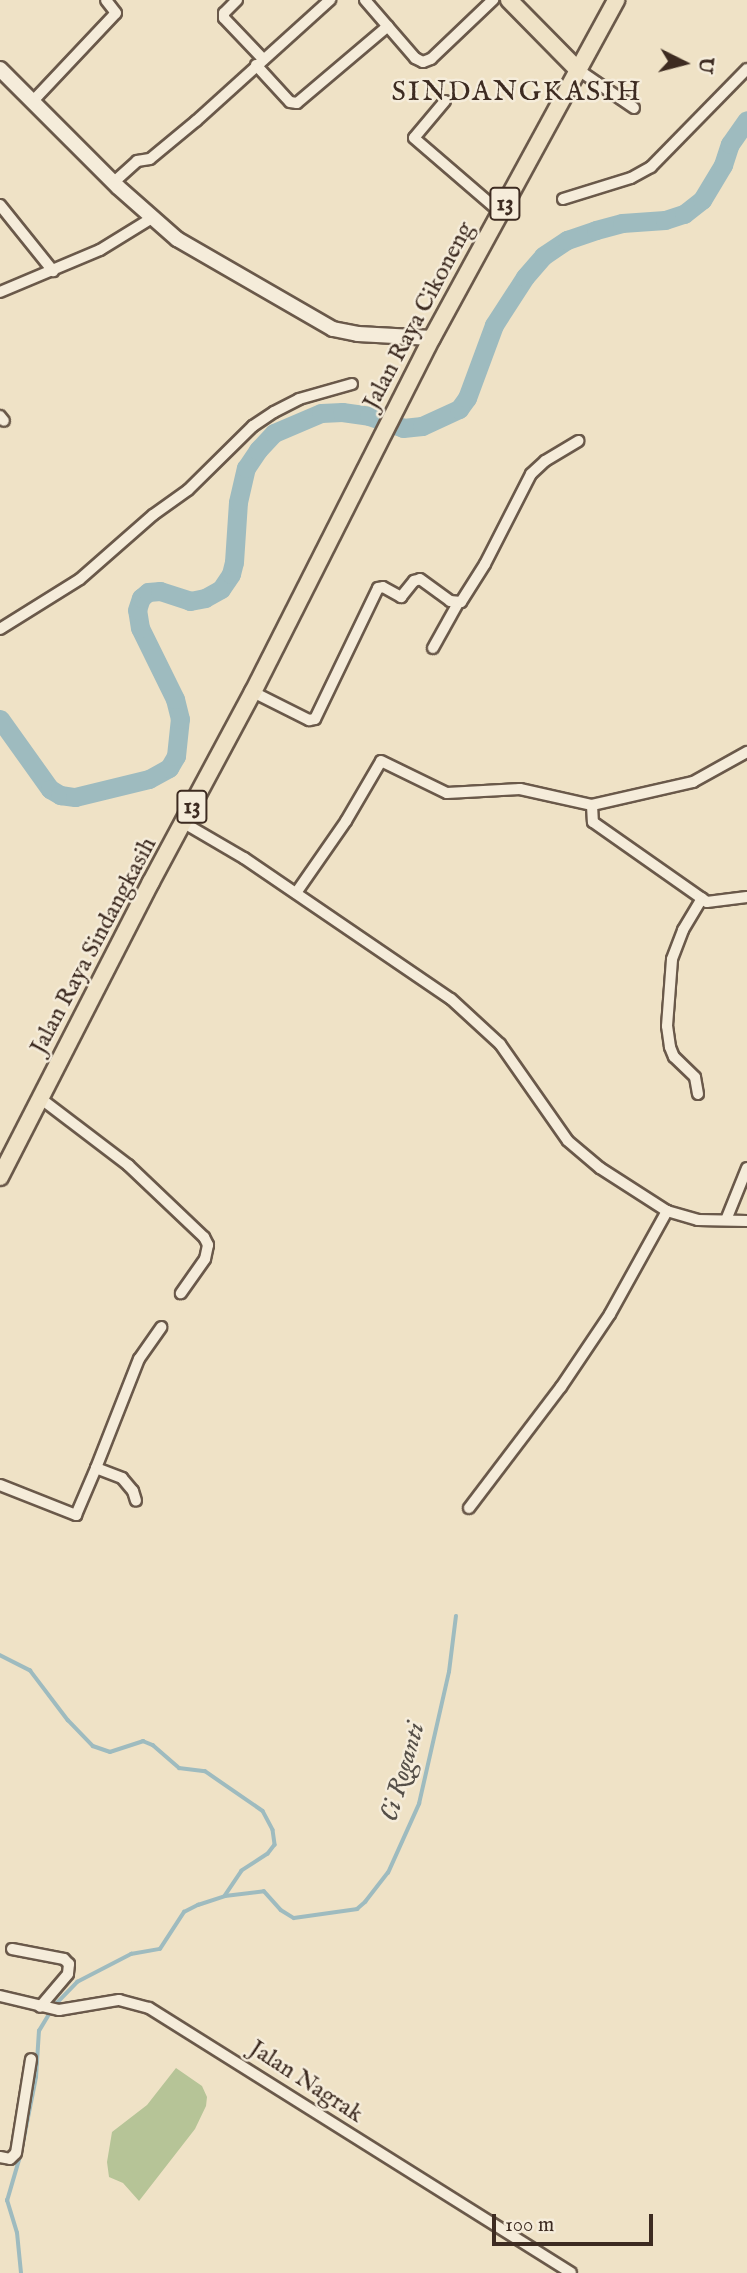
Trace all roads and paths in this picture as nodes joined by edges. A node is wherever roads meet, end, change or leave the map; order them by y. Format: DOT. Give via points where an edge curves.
graph roads {
  1 [pos="106,0"];
  2 [pos="237,0"];
  3 [pos="330,0"];
  4 [pos="365,0"];
  5 [pos="493,0"];
  6 [pos="509,0"];
  7 [pos="616,0"];
  8 [pos="388,26"];
  9 [pos="260,62"];
  10 [pos="0,69"];
  11 [pos="577,69"];
  12 [pos="747,69"];
  13 [pos="445,101"];
  14 [pos="33,102"];
  15 [pos="634,108"];
  16 [pos="114,182"];
  17 [pos="563,199"];
  18 [pos="0,205"];
  19 [pos="500,212"];
  20 [pos="152,218"];
  21 [pos="53,271"];
  22 [pos="0,292"];
  23 [pos="432,338"];
  24 [pos="352,384"];
  25 [pos="382,436"];
  26 [pos="578,442"];
  27 [pos="458,603"];
  28 [pos="0,629"];
  29 [pos="433,648"];
  30 [pos="253,692"];
  31 [pos="747,752"];
  32 [pos="592,805"];
  33 [pos="184,823"];
  34 [pos="296,893"];
  35 [pos="747,897"];
  36 [pos="702,898"];
  37 [pos="698,1094"];
  38 [pos="40,1098"];
  39 [pos="747,1168"];
  40 [pos="0,1177"];
  41 [pos="667,1211"];
  42 [pos="726,1220"];
  43 [pos="747,1221"];
  44 [pos="181,1293"];
  45 [pos="161,1326"];
  46 [pos="96,1468"];
  47 [pos="0,1485"];
  48 [pos="136,1501"];
  49 [pos="469,1508"];
  50 [pos="12,1949"];
  51 [pos="0,1996"];
  52 [pos="40,2007"];
  53 [pos="31,2059"];
  54 [pos="0,2157"];
  55 [pos="571,2273"];
  1 -- 14 [label="street" via="116,13"];
  2 -- 9 [label="street" via="224,18"];
  3 -- 9 [label="street"];
  4 -- 8 [label="street"];
  5 -- 8 [label="street" via="423,62"];
  6 -- 11 [label="highway"];
  7 -- 11 [label="highway, 13"];
  8 -- 9 [label="street" via="297,103 290,102"];
  9 -- 16 [label="street" via="150,159 138,161"];
  10 -- 14 [label="main road"];
  11 -- 15 [label="street"];
  11 -- 19 [label="highway, Jalan Raya Cikoneng / 13"];
  12 -- 17 [label="street" via="651,167 631,178"];
  13 -- 19 [label="street" via="414,138"];
  14 -- 16 [label="main road"];
  16 -- 20 [label="main road"];
  18 -- 21 [label="street"];
  19 -- 23 [label="highway, Jalan Raya Cikoneng / 13"];
  20 -- 21 [label="street" via="100,250"];
  20 -- 23 [label="main road" via="177,239 321,324 358,334"];
  21 -- 22 [label="street"];
  23 -- 25 [label="highway, Jalan Raya Cikoneng / 13"];
  24 -- 28 [label="street" via="299,400 263,419 188,490 80,579"];
  25 -- 30 [label="highway, Jalan Raya Sindangkasih / 13"];
  26 -- 27 [label="street" via="531,474 485,564"];
  27 -- 29 [label="street"];
  27 -- 30 [label="street" via="420,579 401,597 380,586 313,720"];
  30 -- 33 [label="highway, Jalan Raya Sindangkasih / 13"];
  31 -- 32 [label="street" via="693,782"];
  32 -- 34 [label="street" via="520,789 447,793 381,761"];
  32 -- 36 [label="street" via="593,822"];
  33 -- 34 [label="street"];
  33 -- 38 [label="highway, Jalan Raya Sindangkasih / 13"];
  34 -- 41 [label="street" via="451,999 516,1063 575,1149"];
  35 -- 36 [label="street" via="711,904"];
  36 -- 37 [label="street" via="672,959 667,1026 674,1057 695,1077"];
  38 -- 40 [label="highway, Jalan Raya Sindangkasih / 13"];
  38 -- 44 [label="street" via="128,1165 204,1237 208,1245 200,1268"];
  39 -- 42 [label="street"];
  41 -- 42 [label="street" via="698,1220"];
  41 -- 49 [label="street" via="603,1325"];
  42 -- 43 [label="street"];
  45 -- 46 [label="street" via="139,1359"];
  46 -- 47 [label="street" via="76,1515"];
  46 -- 48 [label="street" via="122,1478"];
  50 -- 52 [label="street" via="64,1959 69,1964 68,1974"];
  51 -- 52 [label="street, Jalan Nagrak"];
  52 -- 55 [label="street, Jalan Nagrak" via="61,2010 119,2000 149,2008"];
  53 -- 54 [label="street" via="16,2153 10,2159"];
}
